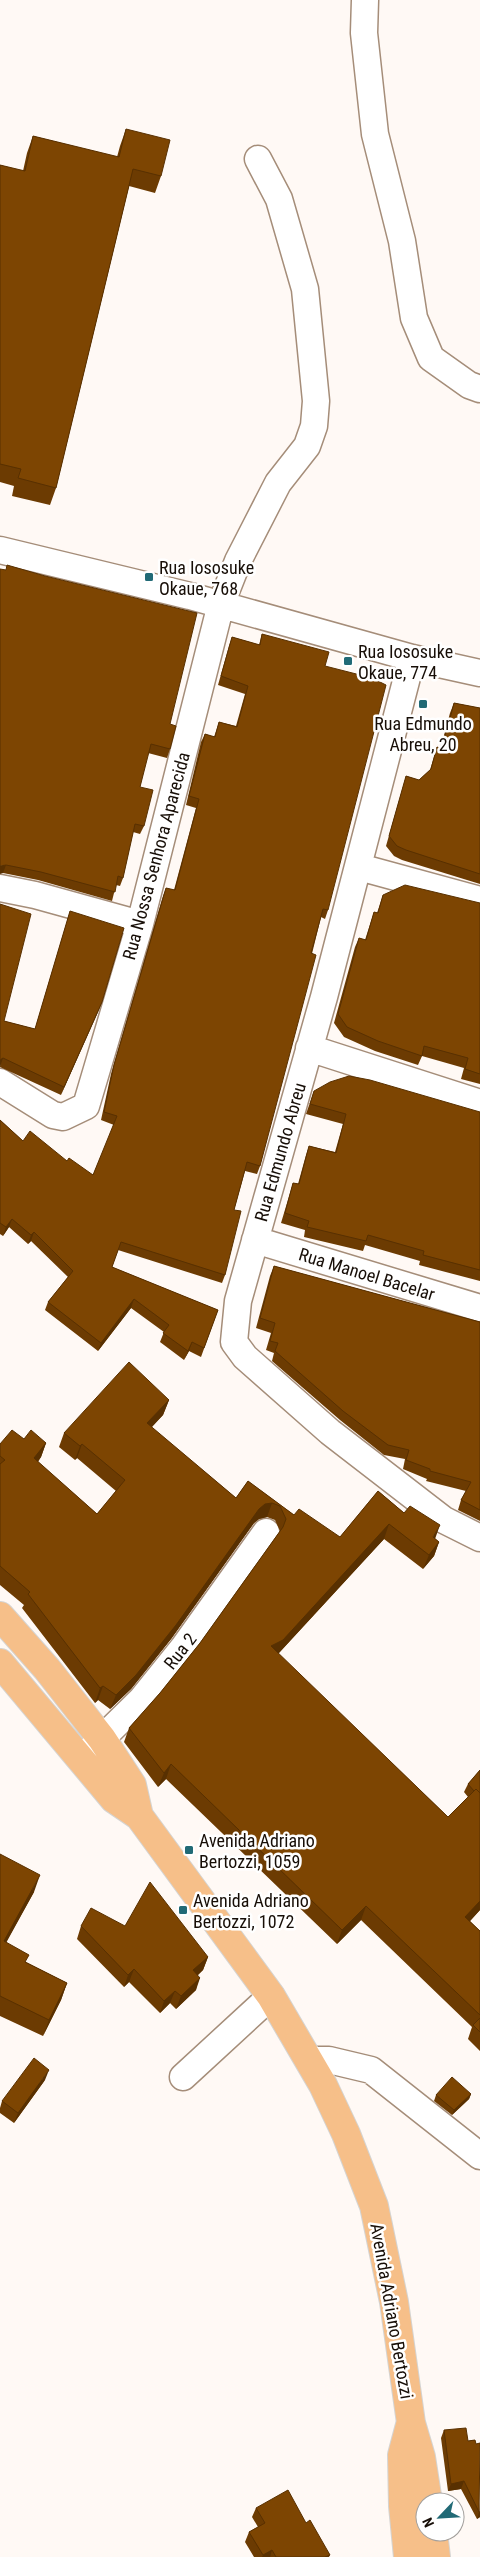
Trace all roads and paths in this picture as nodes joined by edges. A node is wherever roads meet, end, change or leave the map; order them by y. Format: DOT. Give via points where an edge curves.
graph roads {
  1 [pos="365,0"];
  2 [pos="258,159"];
  3 [pos="480,389"];
  4 [pos="0,550"];
  5 [pos="221,604"];
  6 [pos="412,658"];
  7 [pos="480,673"];
  8 [pos="358,867"];
  9 [pos="0,888"];
  10 [pos="480,900"];
  11 [pos="140,924"];
  12 [pos="309,1048"];
  13 [pos="0,1082"];
  14 [pos="480,1103"];
  15 [pos="255,1240"];
  16 [pos="480,1308"];
  17 [pos="266,1532"];
  18 [pos="480,1538"];
  19 [pos="0,1616"];
  20 [pos="0,1663"];
  21 [pos="102,1739"];
  22 [pos="81,1759"];
  23 [pos="139,1816"];
  24 [pos="271,1996"];
  25 [pos="309,2060"];
  26 [pos="183,2077"];
  27 [pos="480,2156"];
  28 [pos="410,2423"];
  29 [pos="426,2492"];
  30 [pos="434,2542"];
  31 [pos="408,2557"];
  32 [pos="436,2557"];
  1 -- 3 [label="street" via="364,33 374,134 402,241 414,318 431,358 469,385"];
  2 -- 5 [label="street, Rua Nossa Senhora Aparecida" via="279,199 305,289 315,418 307,446 278,483 238,561"];
  4 -- 5 [label="street"];
  5 -- 6 [label="street"];
  5 -- 11 [label="street, Rua Nossa Senhora Aparecida"];
  6 -- 7 [label="street"];
  6 -- 8 [label="street, Rua Edmundo Abreu"];
  8 -- 10 [label="street"];
  8 -- 12 [label="street, Rua Edmundo Abreu"];
  9 -- 11 [label="street"];
  11 -- 13 [label="street, Rua Nossa Senhora Aparecida" via="86,1106 63,1117 53,1115"];
  12 -- 14 [label="street"];
  12 -- 15 [label="street, Rua Edmundo Abreu"];
  15 -- 16 [label="street, Rua Manoel Bacelar"];
  15 -- 18 [label="street, Rua Edmundo Abreu" via="234,1323 234,1342 244,1357 330,1432 444,1520"];
  17 -- 21 [label="street, Rua 2" via="183,1648 142,1699"];
  19 -- 21 [label="main road, Avenida Adriano Bertozzi"];
  20 -- 22 [label="main road, Avenida Adriano Bertozzi"];
  21 -- 22 [label="street, Rua 2"];
  21 -- 23 [label="main road, Avenida Adriano Bertozzi" via="132,1785"];
  22 -- 23 [label="main road, Avenida Adriano Bertozzi" via="114,1799"];
  23 -- 24 [label="main road, Avenida Adriano Bertozzi"];
  24 -- 25 [label="main road, Avenida Adriano Bertozzi"];
  24 -- 26 [label="street"];
  25 -- 27 [label="street" via="329,2060 370,2070"];
  25 -- 28 [label="main road, Avenida Adriano Bertozzi" via="346,2134 374,2206 394,2302"];
  28 -- 29 [label="main road, Avenida Adriano Bertozzi" via="421,2458"];
  28 -- 31 [label="main road, Avenida Adriano Bertozzi" via="402,2455"];
  30 -- 32 [label="main road"];
}
